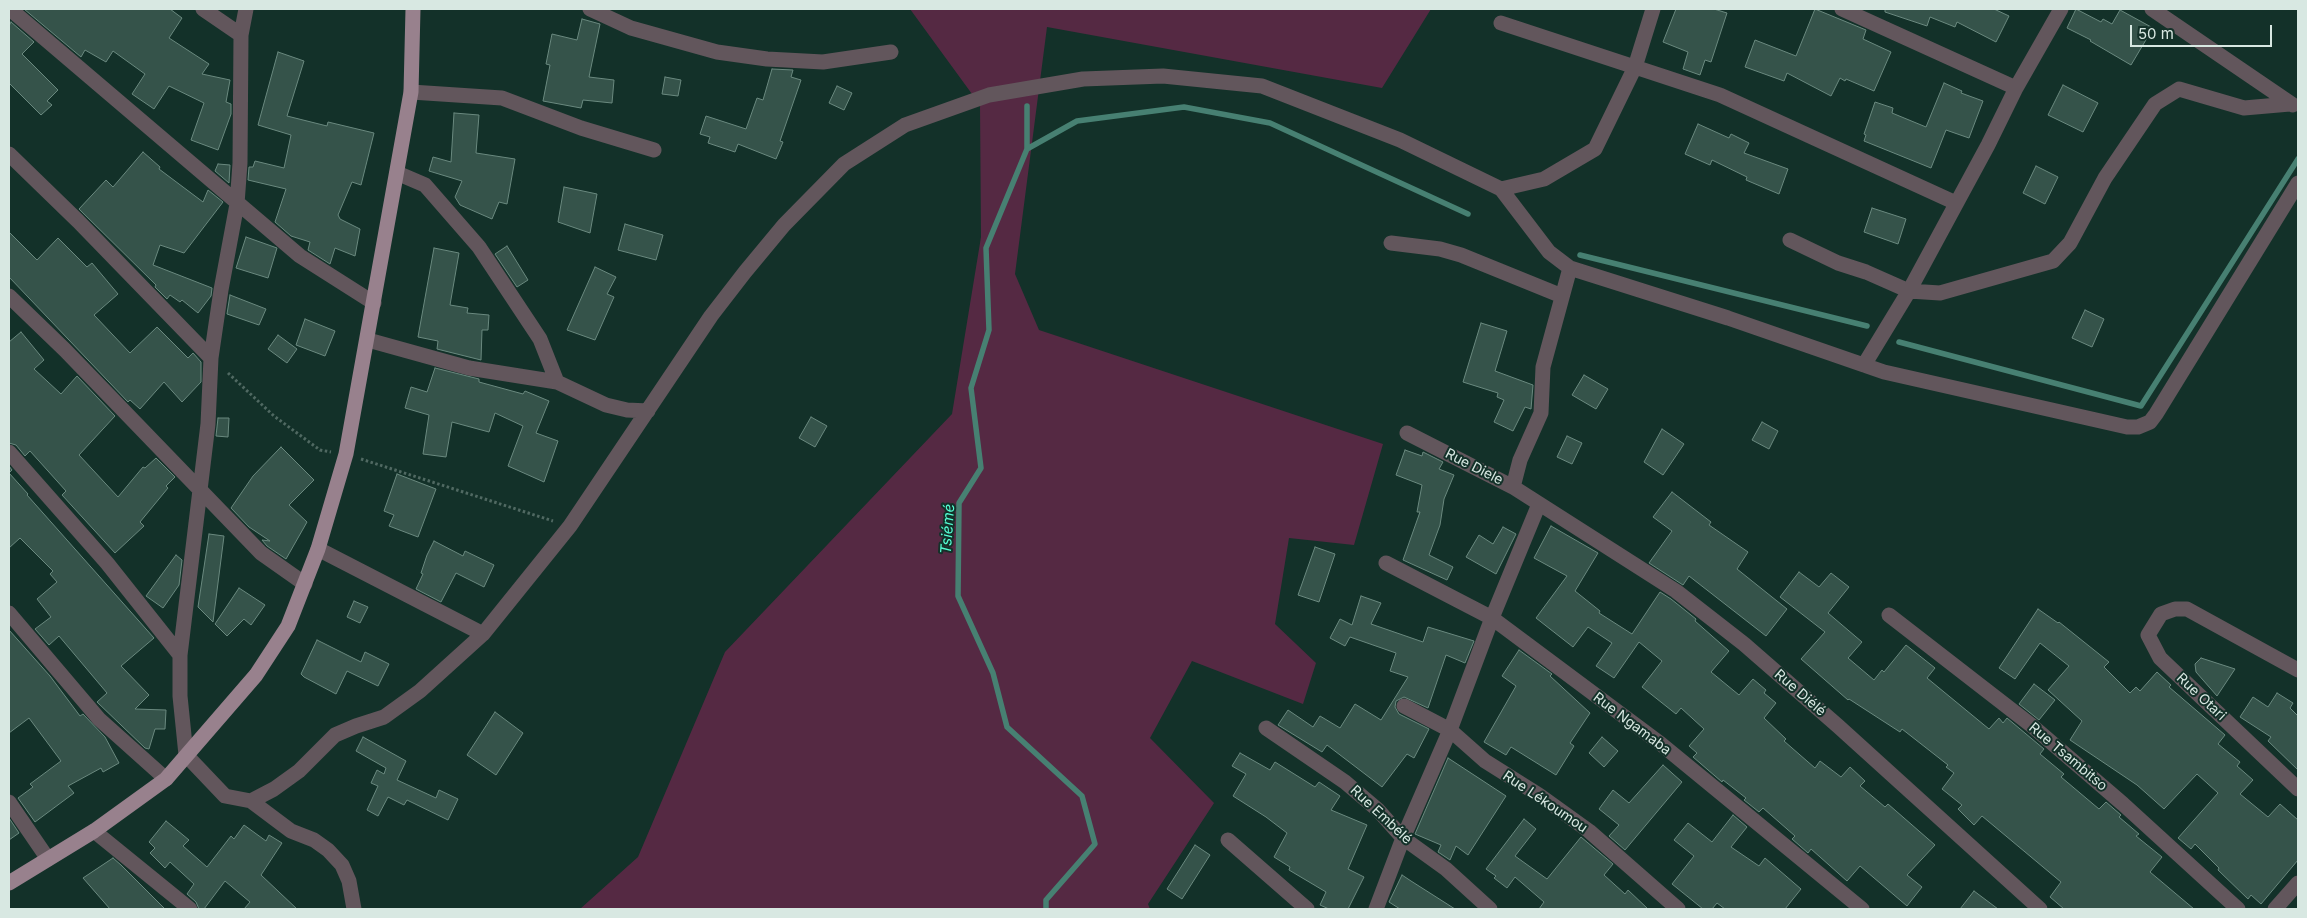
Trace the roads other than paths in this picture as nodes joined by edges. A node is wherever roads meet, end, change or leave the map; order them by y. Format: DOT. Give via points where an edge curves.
graph roads {
  1 [pos="10,9"];
  2 [pos="203,9"];
  3 [pos="246,9"];
  4 [pos="413,9"];
  5 [pos="590,9"];
  6 [pos="1653,9"];
  7 [pos="1842,9"];
  8 [pos="2061,9"];
  9 [pos="2152,9"];
  10 [pos="1501,23"];
  11 [pos="241,35"];
  12 [pos="891,52"];
  13 [pos="1635,67"];
  14 [pos="2016,88"];
  15 [pos="411,92"];
  16 [pos="2294,104"];
  17 [pos="654,150"];
  18 [pos="9,154"];
  19 [pos="397,173"];
  20 [pos="2298,183"];
  21 [pos="1502,189"];
  22 [pos="1956,203"];
  23 [pos="237,204"];
  24 [pos="1790,240"];
  25 [pos="1391,243"];
  26 [pos="1570,268"];
  27 [pos="1909,291"];
  28 [pos="9,296"];
  29 [pos="1562,296"];
  30 [pos="374,303"];
  31 [pos="368,340"];
  32 [pos="212,358"];
  33 [pos="1864,365"];
  34 [pos="556,382"];
  35 [pos="648,411"];
  36 [pos="1407,433"];
  37 [pos="9,452"];
  38 [pos="1513,487"];
  39 [pos="200,489"];
  40 [pos="1539,504"];
  41 [pos="318,549"];
  42 [pos="1386,562"];
  43 [pos="305,584"];
  44 [pos="9,613"];
  45 [pos="1889,615"];
  46 [pos="1492,618"];
  47 [pos="483,634"];
  48 [pos="180,655"];
  49 [pos="2298,670"];
  50 [pos="1404,706"];
  51 [pos="1266,728"];
  52 [pos="1450,730"];
  53 [pos="186,755"];
  54 [pos="166,779"];
  55 [pos="2298,789"];
  56 [pos="251,801"];
  57 [pos="9,802"];
  58 [pos="94,831"];
  59 [pos="1403,838"];
  60 [pos="1228,840"];
  61 [pos="48,859"];
  62 [pos="9,883"];
  63 [pos="2298,883"];
  64 [pos="190,909"];
  65 [pos="354,909"];
  66 [pos="1307,909"];
  67 [pos="1376,909"];
  68 [pos="1490,909"];
  69 [pos="1678,909"];
  70 [pos="1862,909"];
  71 [pos="2040,909"];
  72 [pos="2238,909"];
  73 [pos="2275,909"];
  1 -- 23 [label="street"];
  2 -- 11 [label="street"];
  3 -- 11 [label="street"];
  4 -- 15 [label="main road"];
  5 -- 12 [label="street" via="631,28 717,52 823,62"];
  6 -- 13 [label="street"];
  7 -- 14 [label="street"];
  8 -- 14 [label="street"];
  9 -- 16 [label="street"];
  10 -- 13 [label="street"];
  11 -- 23 [label="street"];
  13 -- 21 [label="street" via="1595,149 1544,179"];
  13 -- 22 [label="street" via="1720,96"];
  14 -- 22 [label="street"];
  15 -- 17 [label="street" via="502,98 581,128"];
  15 -- 19 [label="main road"];
  16 -- 27 [label="street" via="2244,108 2179,89 2155,104 2105,178 2070,243 2053,260 1940,293"];
  18 -- 32 [label="street"];
  19 -- 30 [label="main road"];
  19 -- 34 [label="street" via="425,184 479,247 540,339"];
  20 -- 33 [label="street" via="2150,422 2128,427"];
  21 -- 26 [label="street" via="1549,252"];
  21 -- 35 [label="street" via="1400,140 1262,86 1163,76 1101,78 989,95 906,125 844,164 784,225 745,272 711,316"];
  22 -- 27 [label="street"];
  23 -- 30 [label="street" via="300,256"];
  23 -- 32 [label="street"];
  24 -- 27 [label="street"];
  25 -- 29 [label="street" via="1462,255"];
  26 -- 29 [label="street"];
  26 -- 33 [label="street"];
  27 -- 33 [label="street"];
  28 -- 39 [label="street"];
  29 -- 38 [label="street" via="1543,368 1541,413 1520,460"];
  30 -- 31 [label="main road"];
  31 -- 34 [label="street" via="469,368"];
  31 -- 41 [label="main road" via="346,454"];
  32 -- 39 [label="street"];
  34 -- 35 [label="street" via="606,405"];
  35 -- 47 [label="street" via="570,526"];
  36 -- 38 [label="street, Rue Diele"];
  37 -- 48 [label="street" via="107,563"];
  38 -- 40 [label="street, Rue Diele"];
  39 -- 43 [label="street" via="269,561"];
  39 -- 48 [label="street"];
  40 -- 46 [label="street"];
  40 -- 71 [label="street, Rue Diélé" via="1676,591 1744,644"];
  41 -- 43 [label="main road"];
  41 -- 47 [label="street"];
  42 -- 46 [label="street, Rue Ngamaba"];
  43 -- 53 [label="main road" via="288,626 256,674"];
  44 -- 54 [label="street" via="99,719"];
  45 -- 72 [label="street, Rue Tsambitso" via="2031,725"];
  46 -- 52 [label="street"];
  46 -- 70 [label="street, Rue Ngamaba" via="1661,744"];
  47 -- 56 [label="street" via="420,691 384,718 335,735 298,771"];
  48 -- 53 [label="street"];
  49 -- 55 [label="street, Rue Otari" via="2187,609 2161,614 2148,635 2160,658"];
  50 -- 52 [label="street, Rue Lékoumou"];
  51 -- 59 [label="street, Rue Embélé" via="1345,782 1378,810"];
  52 -- 59 [label="street"];
  52 -- 69 [label="street, Rue Lékoumou" via="1485,761 1589,832"];
  53 -- 54 [label="main road"];
  53 -- 56 [label="street" via="225,796"];
  54 -- 58 [label="main road"];
  56 -- 65 [label="street" via="291,831 314,840 328,850 342,865 349,881"];
  57 -- 61 [label="street"];
  58 -- 61 [label="main road"];
  58 -- 64 [label="street"];
  59 -- 67 [label="street"];
  59 -- 68 [label="street, Rue Embélé" via="1446,869"];
  60 -- 66 [label="street"];
  61 -- 62 [label="main road"];
  63 -- 73 [label="street"];
}
